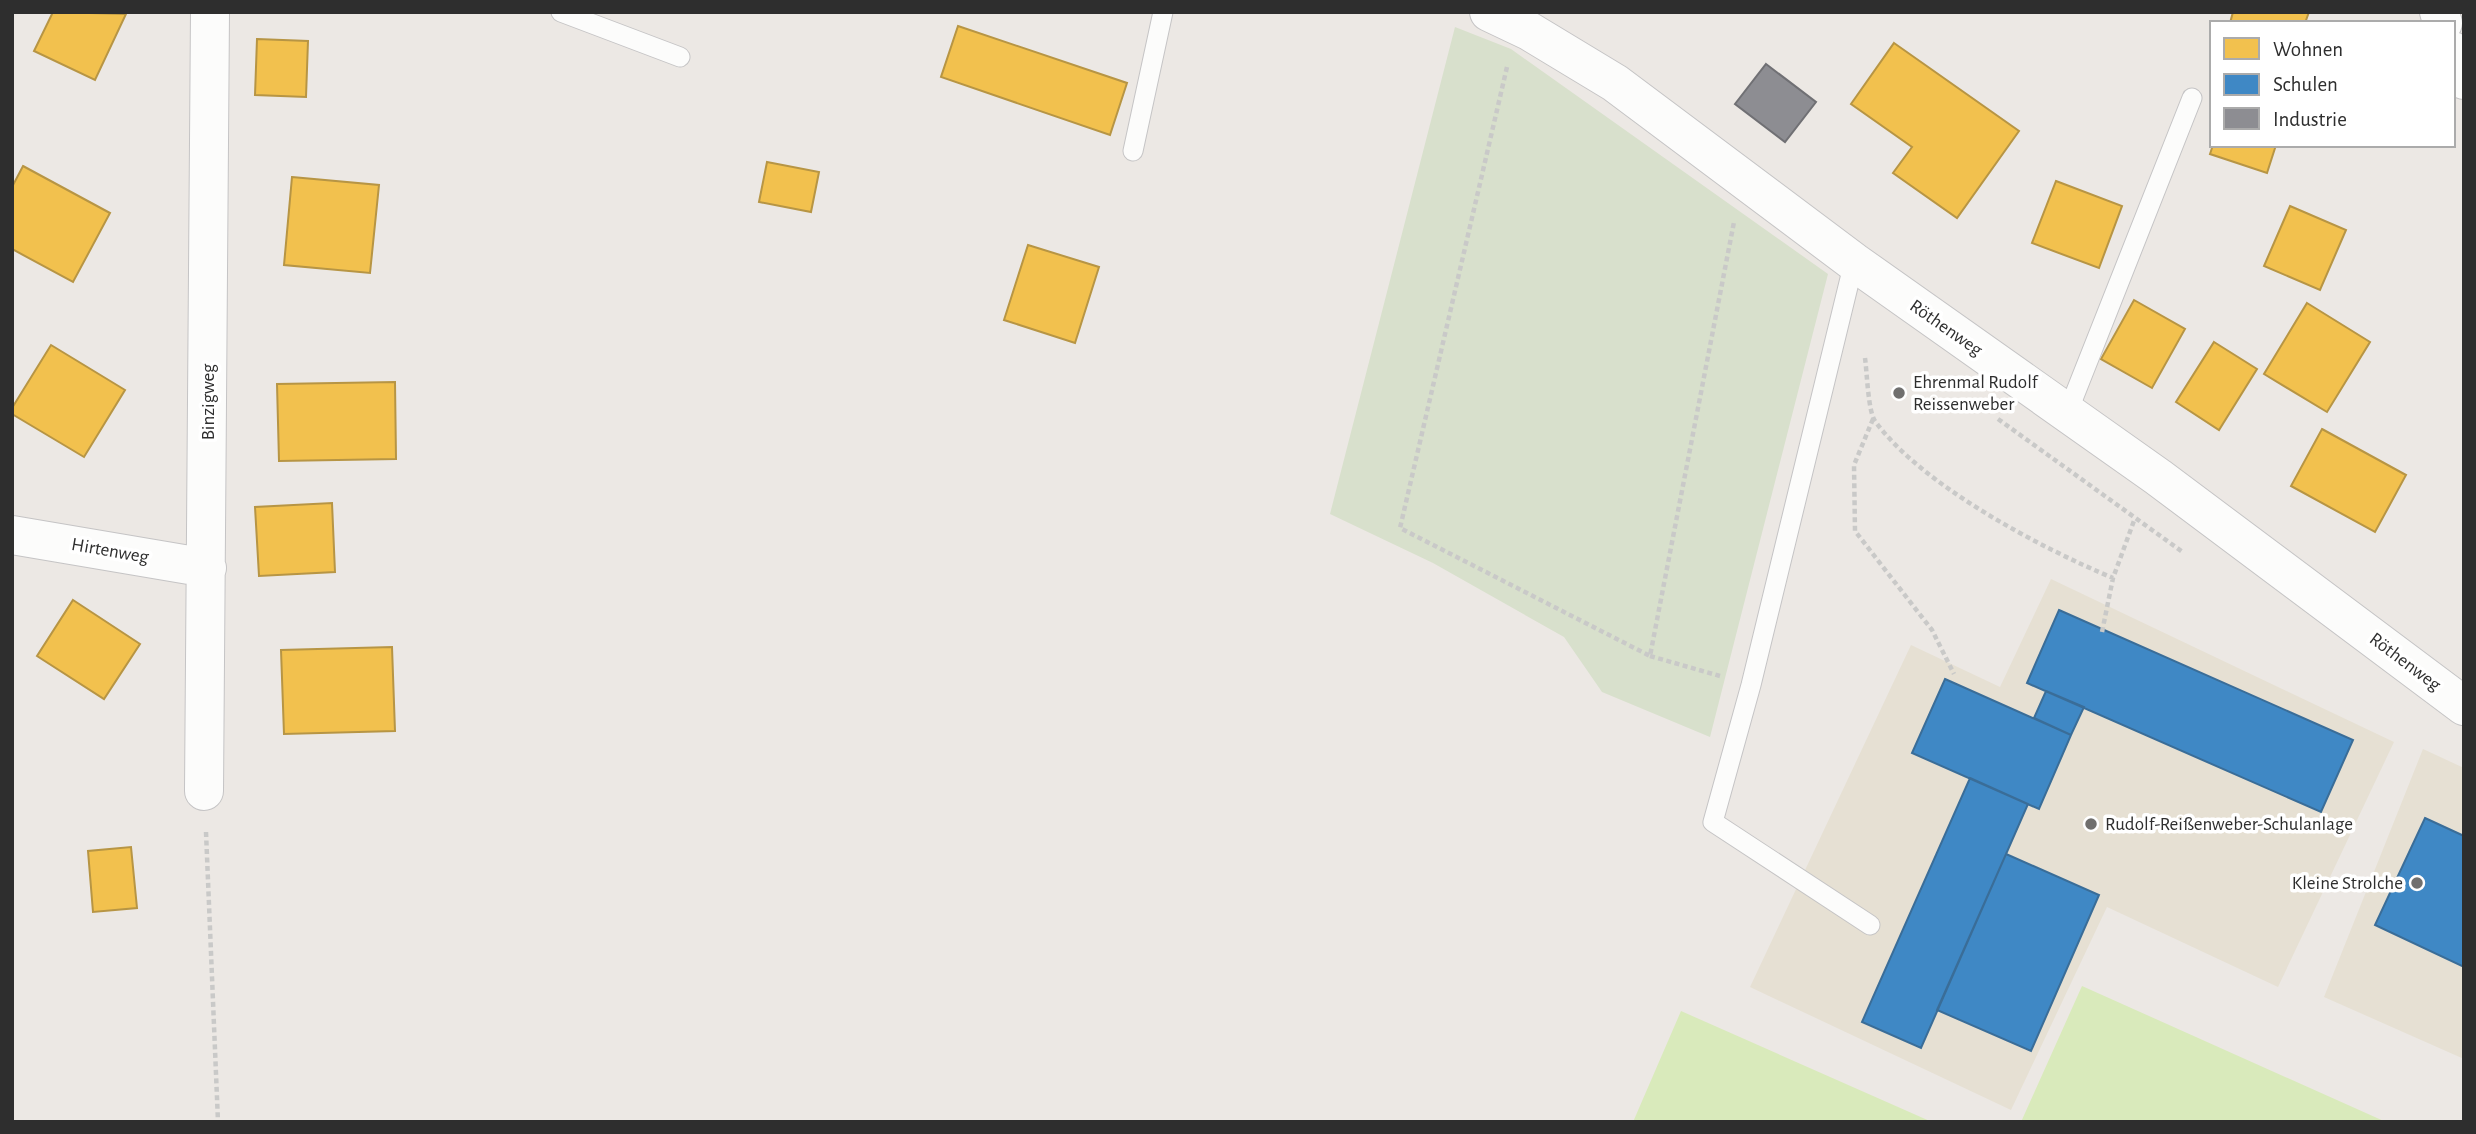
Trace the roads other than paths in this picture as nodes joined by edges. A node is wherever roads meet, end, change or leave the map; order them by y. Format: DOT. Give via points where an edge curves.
graph roads {
  1 [pos="210,12"];
  2 [pos="561,12"];
  3 [pos="1163,12"];
  4 [pos="1489,12"];
  5 [pos="2455,56"];
  6 [pos="680,57"];
  7 [pos="2464,80"];
  8 [pos="2192,98"];
  9 [pos="1133,151"];
  10 [pos="1854,262"];
  11 [pos="2067,414"];
  12 [pos="12,535"];
  13 [pos="207,568"];
  14 [pos="2464,706"];
  15 [pos="204,791"];
  16 [pos="1870,925"];
  1 -- 13 [label="street, Binzigweg"];
  2 -- 6 [label="lane"];
  3 -- 9 [label="lane"];
  4 -- 10 [label="street, Röthenweg" via="1615,83"];
  5 -- 7 [label="street"];
  8 -- 11 [label="lane"];
  10 -- 11 [label="street, Röthenweg"];
  10 -- 16 [label="lane" via="1713,822"];
  11 -- 14 [label="street, Röthenweg"];
  12 -- 13 [label="street, Hirtenweg"];
  13 -- 15 [label="street, Binzigweg"];
}
